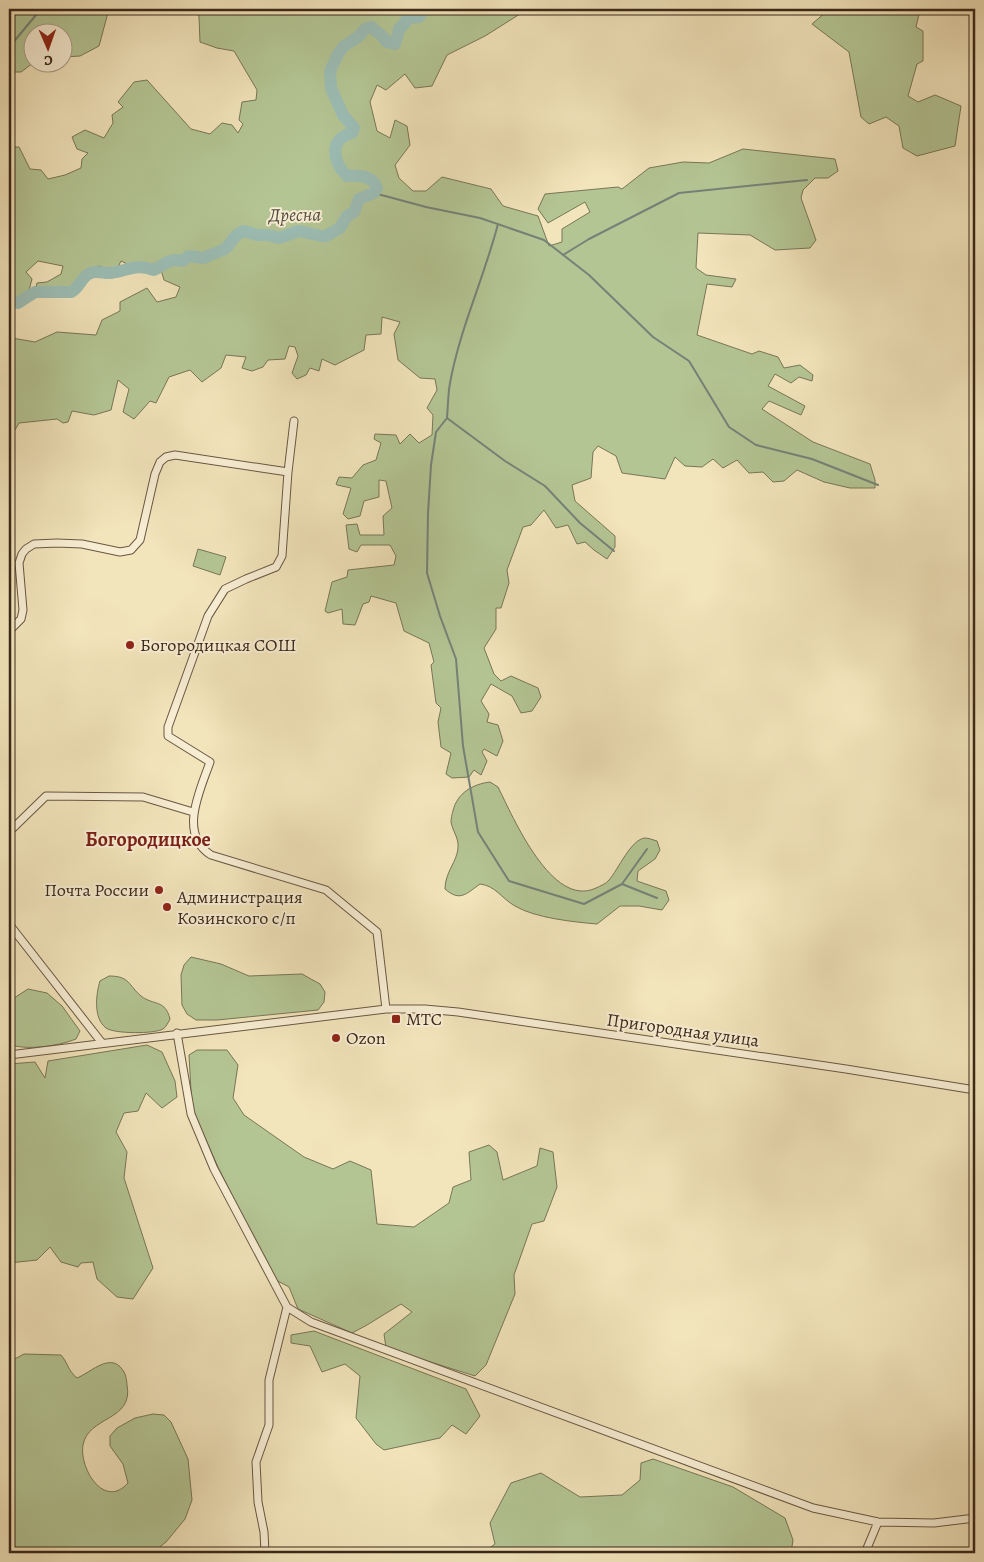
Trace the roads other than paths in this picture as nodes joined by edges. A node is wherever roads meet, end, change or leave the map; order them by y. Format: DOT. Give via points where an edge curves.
graph roads {
  1 [pos="294,421"];
  2 [pos="288,472"];
  3 [pos="9,631"];
  4 [pos="193,812"];
  5 [pos="9,832"];
  6 [pos="9,924"];
  7 [pos="386,1009"];
  8 [pos="177,1033"];
  9 [pos="102,1043"];
  10 [pos="9,1055"];
  11 [pos="975,1090"];
  12 [pos="287,1307"];
  13 [pos="975,1518"];
  14 [pos="878,1522"];
  15 [pos="265,1553"];
  16 [pos="865,1553"];
  1 -- 2 [label="street"];
  2 -- 3 [label="street" via="175,455 166,457 155,474 140,540 131,550 120,552 82,544 57,543 34,544 26,549 19,563 23,610 21,619"];
  2 -- 4 [label="street" via="282,556 276,568 225,589 208,616 168,727 168,736 210,762"];
  4 -- 5 [label="street" via="143,798 46,796"];
  4 -- 7 [label="street" via="196,838 211,855 326,890 377,932"];
  6 -- 9 [label="street"];
  7 -- 8 [label="street, Пригородная улица"];
  7 -- 11 [label="street, Пригородная улица" via="458,1012"];
  8 -- 9 [label="street, Пригородная улица"];
  8 -- 12 [label="street" via="191,1114 214,1170"];
  9 -- 10 [label="street, Пригородная улица"];
  12 -- 14 [label="street" via="311,1322 813,1508"];
  12 -- 15 [label="street" via="269,1380 269,1425 256,1462"];
  13 -- 14 [label="street" via="934,1523"];
  14 -- 16 [label="street"];
}
